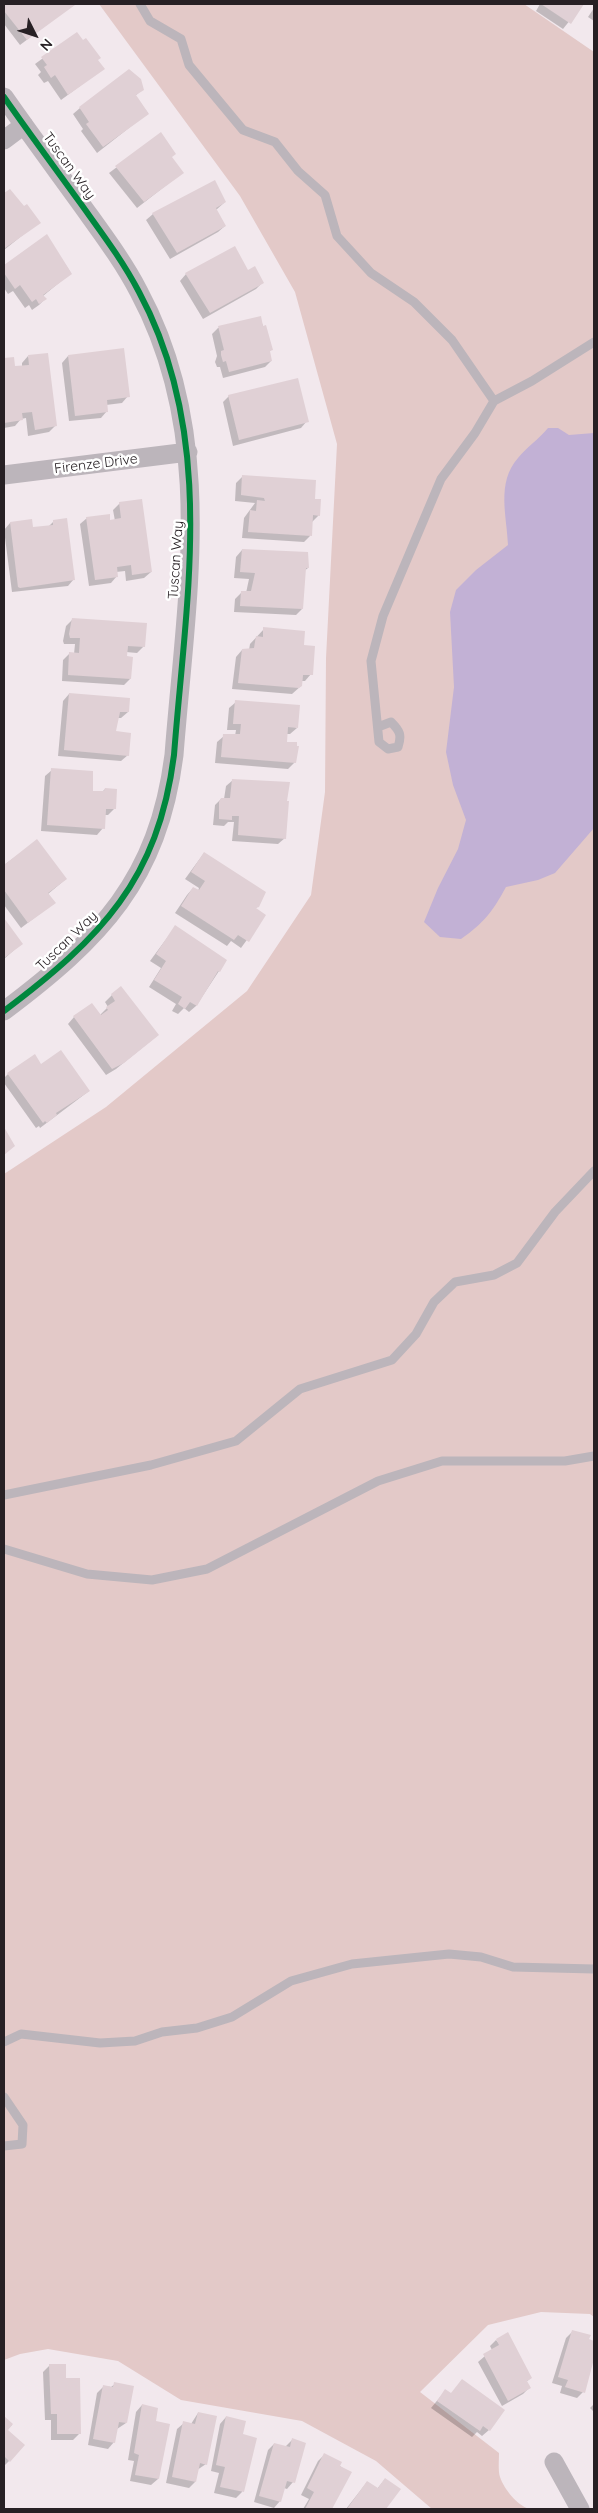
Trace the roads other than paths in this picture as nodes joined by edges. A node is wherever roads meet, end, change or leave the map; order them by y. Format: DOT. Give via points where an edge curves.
graph roads {
  1 [pos="140,4"];
  2 [pos="4,97"];
  3 [pos="24,125"];
  4 [pos="4,140"];
  5 [pos="594,342"];
  6 [pos="494,401"];
  7 [pos="188,452"];
  8 [pos="4,476"];
  9 [pos="378,727"];
  10 [pos="4,1011"];
  11 [pos="594,1171"];
  12 [pos="594,1456"];
  13 [pos="4,1495"];
  14 [pos="4,1549"];
  15 [pos="594,1969"];
  16 [pos="4,2042"];
  17 [pos="4,2097"];
  18 [pos="4,2146"];
  19 [pos="554,2462"];
  20 [pos="580,2509"];
  1 -- 6 [label="lane" via="150,21 181,39 189,65 243,130 275,142 298,171 325,195 337,236 371,273 414,302 452,340"];
  2 -- 3 [label="street, Tuscan Way"];
  3 -- 4 [label="street"];
  3 -- 7 [label="street, Tuscan Way" via="104,236 139,291 166,356"];
  5 -- 6 [label="lane"];
  6 -- 9 [label="lane" via="441,479 383,616 372,662"];
  7 -- 8 [label="street, Firenze Drive"];
  7 -- 10 [label="street, Tuscan Way" via="192,524 174,754 170,788 159,828 122,902 96,934 48,978"];
  11 -- 13 [label="lane" via="555,1212 517,1263 494,1274 455,1282 434,1302 416,1334 392,1360 300,1389 236,1441 152,1465"];
  12 -- 14 [label="lane" via="565,1461 442,1462 378,1481 207,1569 152,1580 87,1574"];
  15 -- 16 [label="lane" via="512,1967 481,1957 449,1954 352,1964 290,1981 232,2017 197,2028 162,2032 135,2041 100,2043 21,2034"];
  17 -- 18 [label="lane" via="23,2125 22,2144"];
  19 -- 20 [label="street"];
}
